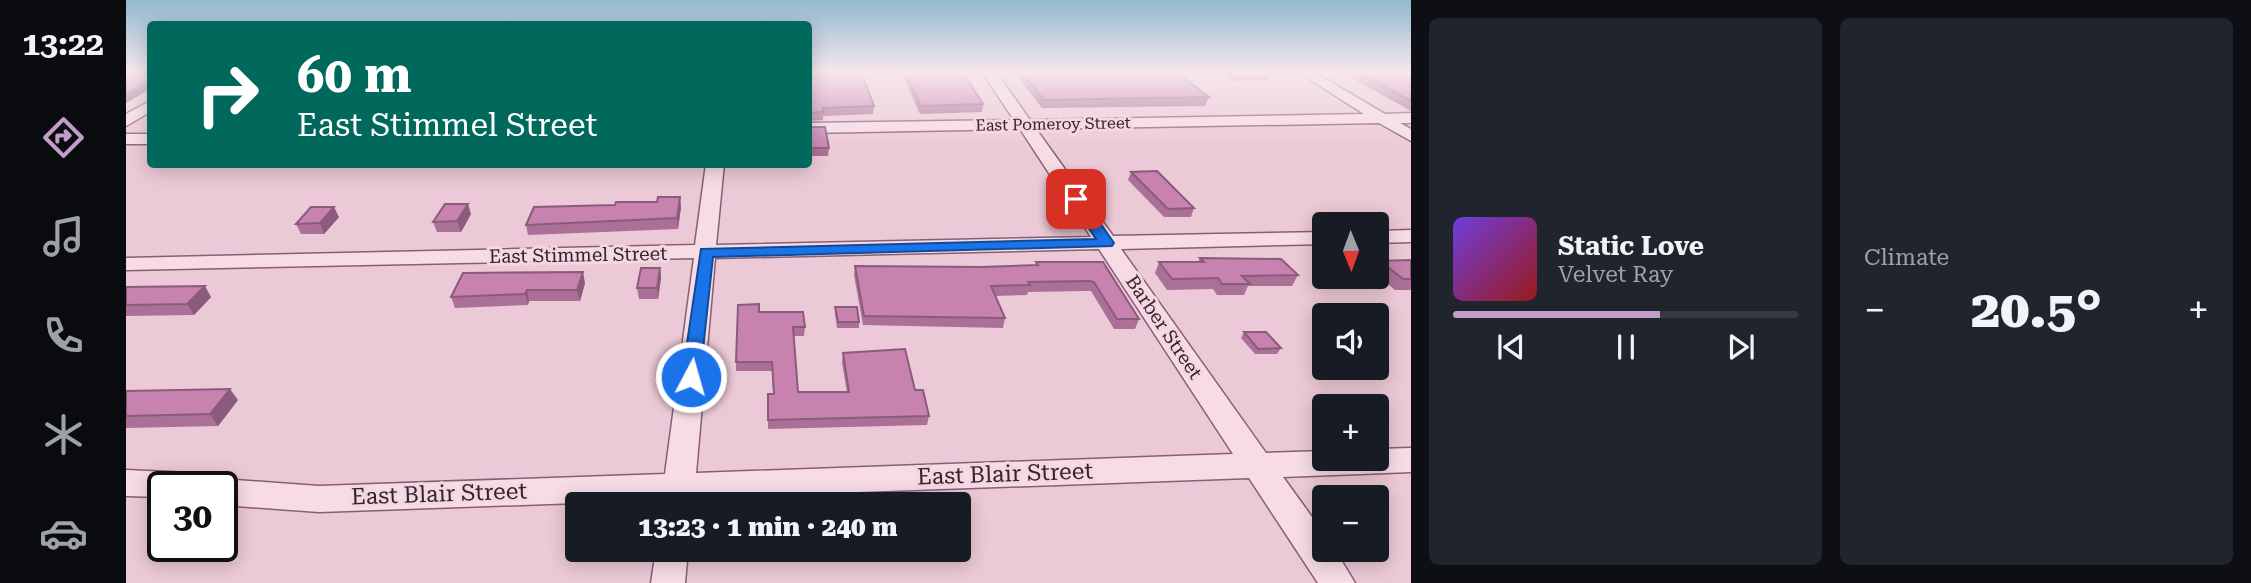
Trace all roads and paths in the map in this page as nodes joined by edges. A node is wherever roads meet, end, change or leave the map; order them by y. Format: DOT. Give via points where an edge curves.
graph roads {
  1 [pos="1007,99"];
  2 [pos="1351,99"];
  3 [pos="147,108"];
  4 [pos="1382,118"];
  5 [pos="1411,118"];
  6 [pos="126,121"];
  7 [pos="1025,125"];
  8 [pos="812,128"];
  9 [pos="1411,136"];
  10 [pos="126,139"];
  11 [pos="147,139"];
  12 [pos="715,168"];
  13 [pos="1411,236"];
  14 [pos="1390,237"];
  15 [pos="1312,238"];
  16 [pos="1107,243"];
  17 [pos="706,252"];
  18 [pos="126,264"];
  19 [pos="1411,460"];
  20 [pos="1258,465"];
  21 [pos="126,483"];
  22 [pos="147,484"];
  23 [pos="678,492"];
  24 [pos="718,492"];
  25 [pos="238,494"];
  26 [pos="565,496"];
  27 [pos="671,562"];
  28 [pos="668,583"];
  29 [pos="1338,583"];
  1 -- 7 [label="street, Barber Street"];
  2 -- 4 [label="street"];
  3 -- 6 [label="street"];
  4 -- 5 [label="street, East Pomeroy Street"];
  4 -- 7 [label="street, East Pomeroy Street"];
  4 -- 9 [label="street"];
  7 -- 8 [label="street, East Pomeroy Street"];
  7 -- 16 [label="street, Barber Street"];
  10 -- 11 [label="street"];
  12 -- 17 [label="street"];
  13 -- 14 [label="street"];
  15 -- 16 [label="street, East Stimmel Street"];
  16 -- 17 [label="street, East Stimmel Street"];
  16 -- 20 [label="street, Barber Street"];
  17 -- 18 [label="street, East Stimmel Street"];
  17 -- 23 [label="street"];
  19 -- 20 [label="street, East Blair Street"];
  20 -- 24 [label="street, East Blair Street"];
  20 -- 29 [label="street, Barber Street"];
  21 -- 22 [label="street"];
  25 -- 26 [label="street, East Blair Street" via="319,499"];
  27 -- 28 [label="street"];
}
